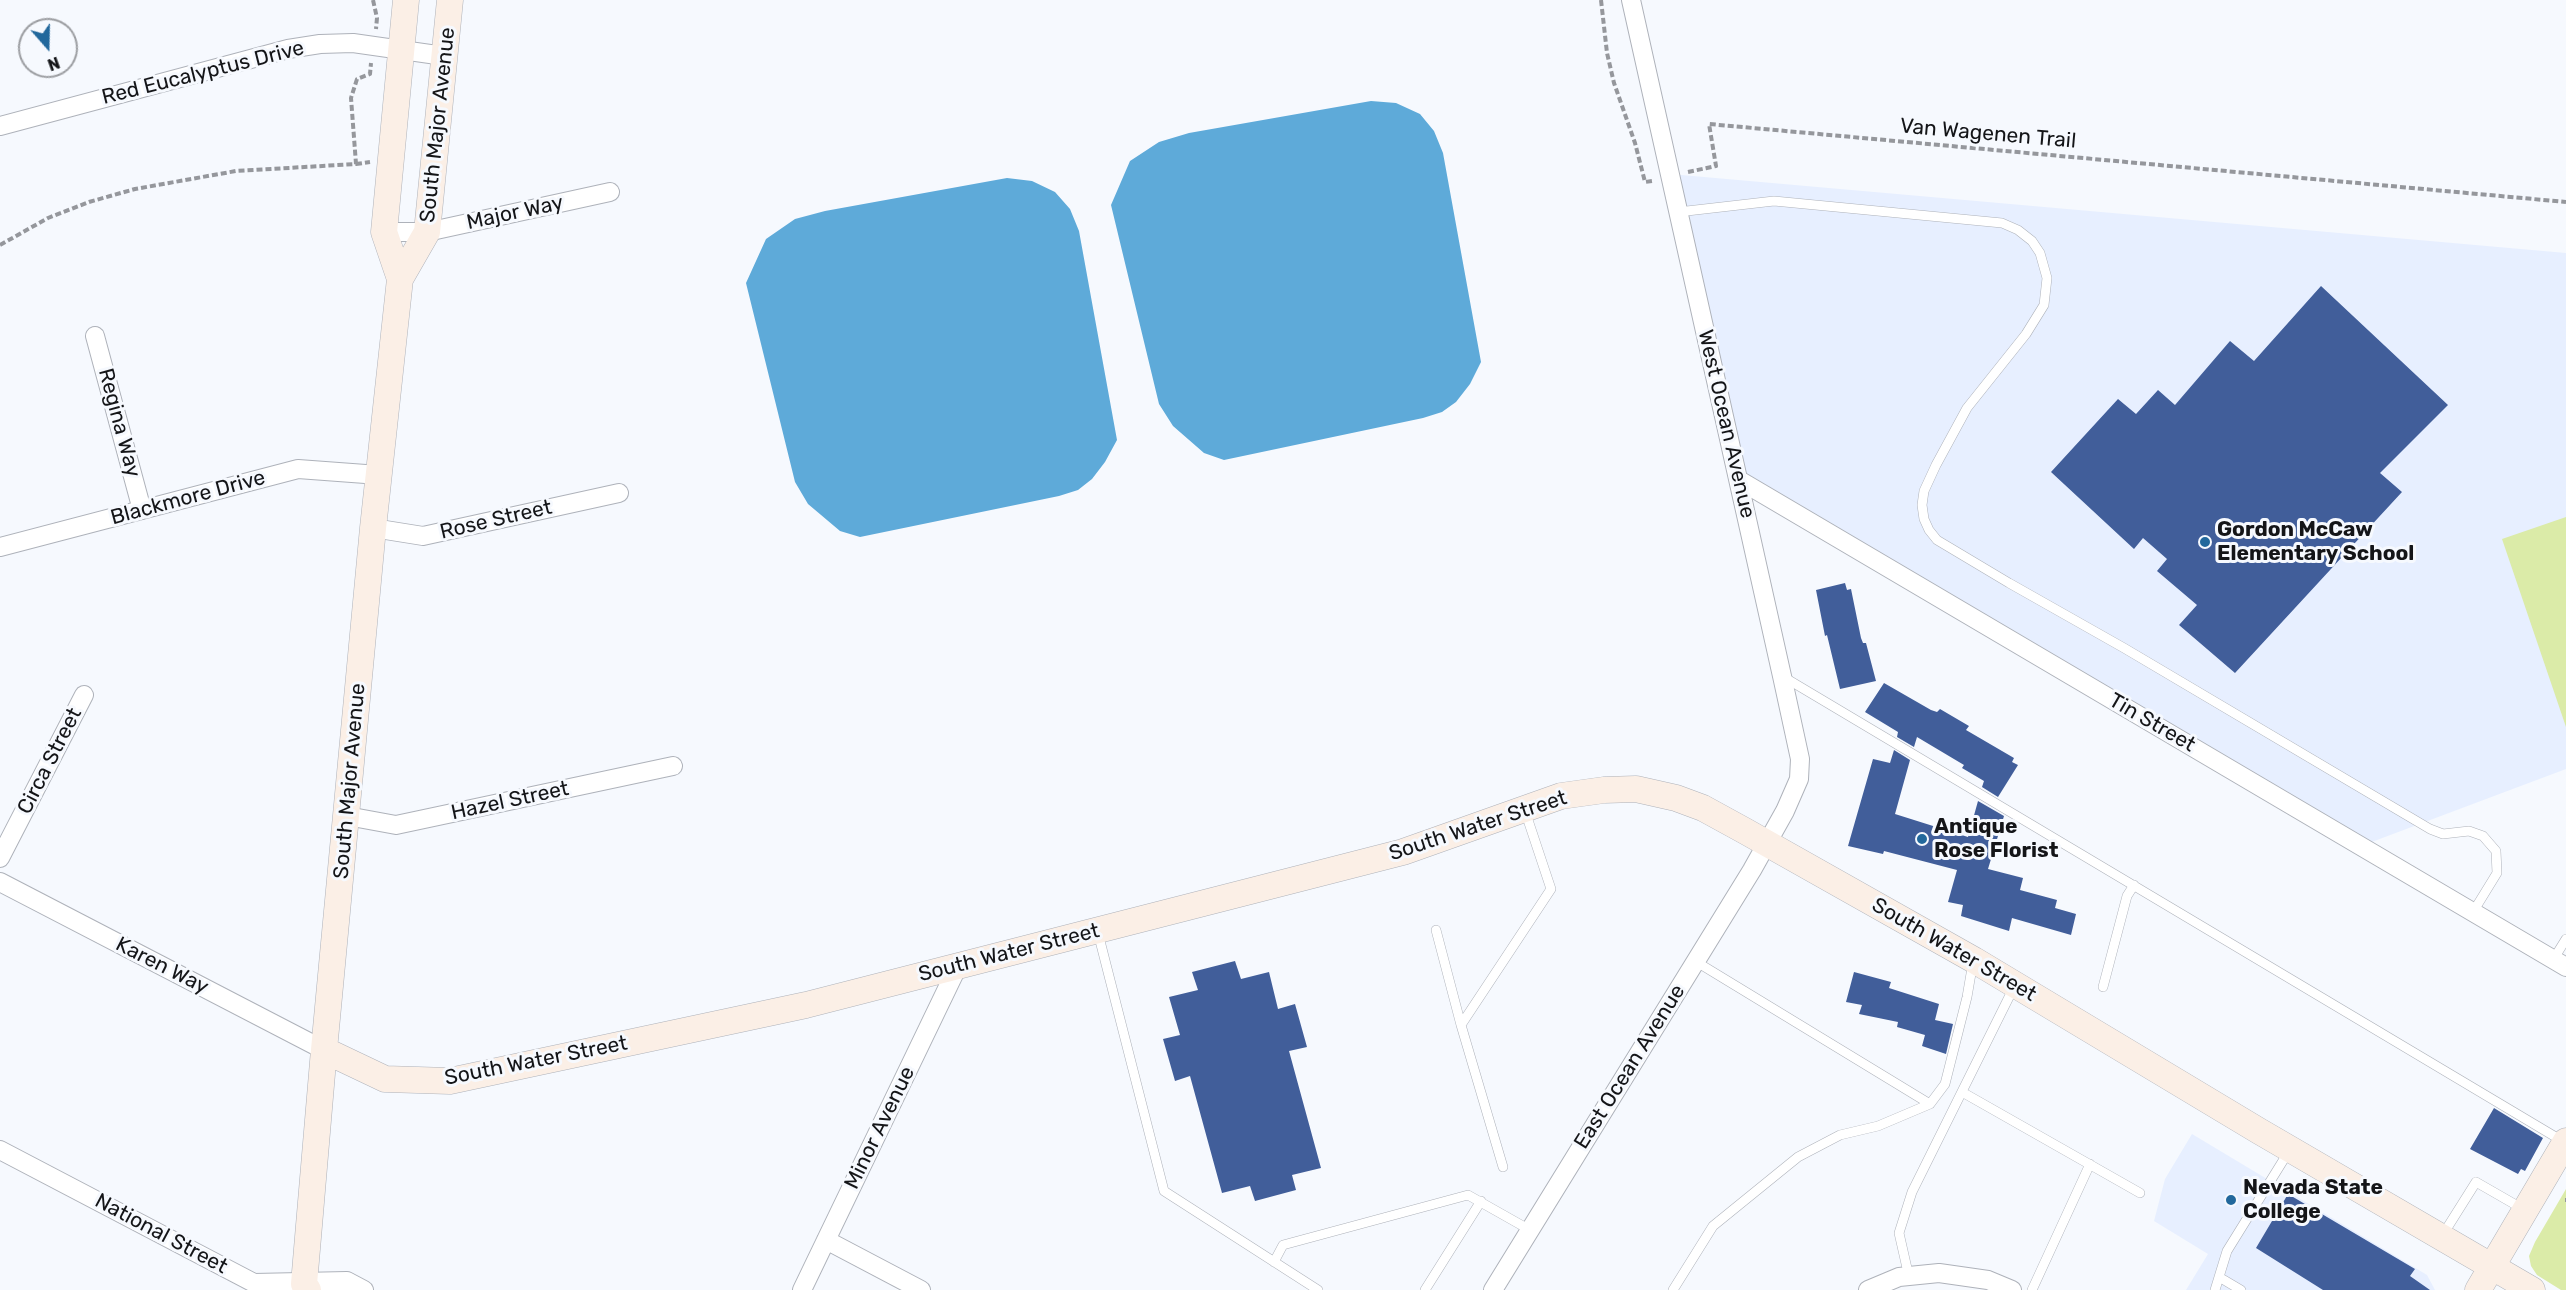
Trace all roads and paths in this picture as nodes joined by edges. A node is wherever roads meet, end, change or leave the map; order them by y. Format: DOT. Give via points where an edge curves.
graph roads {
  1 [pos="373,0"];
  2 [pos="406,0"];
  3 [pos="450,0"];
  4 [pos="1601,0"];
  5 [pos="1630,0"];
  6 [pos="374,46"];
  7 [pos="400,50"];
  8 [pos="444,56"];
  9 [pos="0,126"];
  10 [pos="1670,177"];
  11 [pos="610,192"];
  12 [pos="2566,202"];
  13 [pos="1678,212"];
  14 [pos="384,231"];
  15 [pos="428,232"];
  16 [pos="0,245"];
  17 [pos="400,279"];
  18 [pos="95,336"];
  19 [pos="379,474"];
  20 [pos="1739,480"];
  21 [pos="620,493"];
  22 [pos="142,510"];
  23 [pos="373,528"];
  24 [pos="0,548"];
  25 [pos="1782,676"];
  26 [pos="84,695"];
  27 [pos="673,766"];
  28 [pos="1524,809"];
  29 [pos="347,816"];
  30 [pos="1766,843"];
  31 [pos="0,858"];
  32 [pos="0,882"];
  33 [pos="2134,885"];
  34 [pos="2474,912"];
  35 [pos="1098,930"];
  36 [pos="1436,930"];
  37 [pos="2566,939"];
  38 [pos="1974,960"];
  39 [pos="1695,961"];
  40 [pos="2560,963"];
  41 [pos="958,966"];
  42 [pos="2015,984"];
  43 [pos="2103,987"];
  44 [pos="1461,1025"];
  45 [pos="324,1050"];
  46 [pos="1962,1092"];
  47 [pos="1930,1104"];
  48 [pos="2566,1142"];
  49 [pos="2290,1149"];
  50 [pos="0,1150"];
  51 [pos="2090,1164"];
  52 [pos="1503,1167"];
  53 [pos="2140,1193"];
  54 [pos="1481,1201"];
  55 [pos="2525,1210"];
  56 [pos="1530,1230"];
  57 [pos="2441,1237"];
  58 [pos="826,1240"];
  59 [pos="1274,1262"];
  60 [pos="2491,1266"];
  61 [pos="1909,1276"];
  62 [pos="2219,1277"];
  63 [pos="303,1288"];
  64 [pos="2001,1288"];
  65 [pos="364,1290"];
  66 [pos="802,1290"];
  67 [pos="921,1290"];
  68 [pos="1318,1290"];
  69 [pos="1425,1290"];
  70 [pos="1493,1290"];
  71 [pos="1673,1290"];
  72 [pos="1868,1290"];
  73 [pos="2032,1290"];
  74 [pos="2215,1290"];
  75 [pos="2241,1290"];
  76 [pos="2478,1290"];
  77 [pos="2532,1290"];
  1 -- 6 [label="path" via="377,18"];
  2 -- 7 [label="main road, South Major Avenue"];
  3 -- 8 [label="main road, South Major Avenue"];
  4 -- 10 [label="path, Van Wagenen Trail" via="1606,53 1645,182"];
  5 -- 10 [label="street, West Ocean Avenue"];
  6 -- 7 [label="street, Red Eucalyptus Drive"];
  6 -- 9 [label="street, Red Eucalyptus Drive" via="320,44 288,49"];
  6 -- 16 [label="path" via="370,74 357,79 351,98 356,164 236,171 135,189 48,218"];
  7 -- 8 [label="street, Red Eucalyptus Drive"];
  7 -- 14 [label="main road, South Major Avenue"];
  8 -- 15 [label="main road, South Major Avenue"];
  10 -- 12 [label="path, Van Wagenen Trail" via="1716,166 1709,124"];
  10 -- 13 [label="street, West Ocean Avenue"];
  11 -- 15 [label="street, Major Way"];
  13 -- 20 [label="street, West Ocean Avenue"];
  13 -- 34 [label="lane" via="1774,201 2002,223 2032,241 2047,278 2044,305 1967,408 1936,465 1922,505 1929,530 1937,540 2009,583 2430,829 2443,834 2469,831 2483,837 2496,851 2497,873"];
  14 -- 15 [label="street, Major Way"];
  14 -- 17 [label="main road, South Major Avenue"];
  15 -- 17 [label="main road, South Major Avenue"];
  17 -- 19 [label="main road, South Major Avenue"];
  18 -- 22 [label="street, Regina Way"];
  19 -- 22 [label="street, Blackmore Drive" via="298,469"];
  19 -- 23 [label="main road, South Major Avenue"];
  20 -- 25 [label="street, West Ocean Avenue"];
  20 -- 34 [label="street, Tin Street"];
  21 -- 23 [label="street, Rose Street" via="423,536"];
  22 -- 24 [label="street, Blackmore Drive"];
  23 -- 29 [label="main road, South Major Avenue"];
  25 -- 30 [label="street, West Ocean Avenue" via="1800,759 1799,779"];
  25 -- 33 [label="lane"];
  26 -- 31 [label="street, Circa Street"];
  27 -- 29 [label="street, Hazel Street" via="396,825"];
  28 -- 30 [label="main road, South Water Street" via="1561,796 1636,789 1703,808"];
  28 -- 35 [label="main road, South Water Street" via="1403,852"];
  28 -- 44 [label="lane" via="1551,889"];
  29 -- 45 [label="main road, South Major Avenue"];
  30 -- 38 [label="main road, South Water Street"];
  30 -- 39 [label="street, East Ocean Avenue"];
  32 -- 45 [label="street, Karen Way"];
  33 -- 43 [label="lane" via="2127,896"];
  33 -- 48 [label="lane"];
  34 -- 40 [label="street, Tin Street"];
  35 -- 41 [label="main road, South Water Street"];
  35 -- 59 [label="lane" via="1164,1191"];
  36 -- 44 [label="lane"];
  37 -- 40 [label="lane"];
  38 -- 42 [label="main road, South Water Street"];
  38 -- 47 [label="lane" via="1945,1084"];
  39 -- 47 [label="lane"];
  39 -- 56 [label="street, East Ocean Avenue"];
  41 -- 45 [label="main road, South Water Street" via="806,1005 450,1082 385,1079"];
  41 -- 58 [label="street, Minor Avenue"];
  42 -- 46 [label="lane"];
  42 -- 49 [label="main road, South Water Street"];
  44 -- 52 [label="lane"];
  45 -- 63 [label="main road, South Major Avenue"];
  46 -- 51 [label="lane"];
  46 -- 61 [label="lane" via="1912,1192 1899,1233"];
  47 -- 71 [label="lane" via="1878,1126 1840,1135 1798,1156 1713,1226"];
  48 -- 55 [label="main road"];
  49 -- 57 [label="main road, South Water Street"];
  49 -- 62 [label="lane" via="2227,1251"];
  50 -- 63 [label="street, National Street" via="254,1283"];
  51 -- 53 [label="lane"];
  51 -- 73 [label="lane"];
  54 -- 56 [label="lane"];
  54 -- 59 [label="lane" via="1468,1195 1283,1245"];
  54 -- 69 [label="lane"];
  55 -- 57 [label="lane" via="2476,1182"];
  55 -- 60 [label="main road"];
  56 -- 70 [label="street, East Ocean Avenue"];
  57 -- 60 [label="main road, South Water Street"];
  58 -- 66 [label="street, Minor Avenue"];
  58 -- 67 [label="street"];
  59 -- 68 [label="lane"];
  60 -- 76 [label="main road"];
  60 -- 77 [label="main road, South Water Street"];
  61 -- 64 [label="street" via="1939,1274 1988,1280"];
  61 -- 72 [label="street"];
  62 -- 74 [label="lane"];
  62 -- 75 [label="lane"];
  63 -- 65 [label="street, National Street" via="347,1281"];
}
